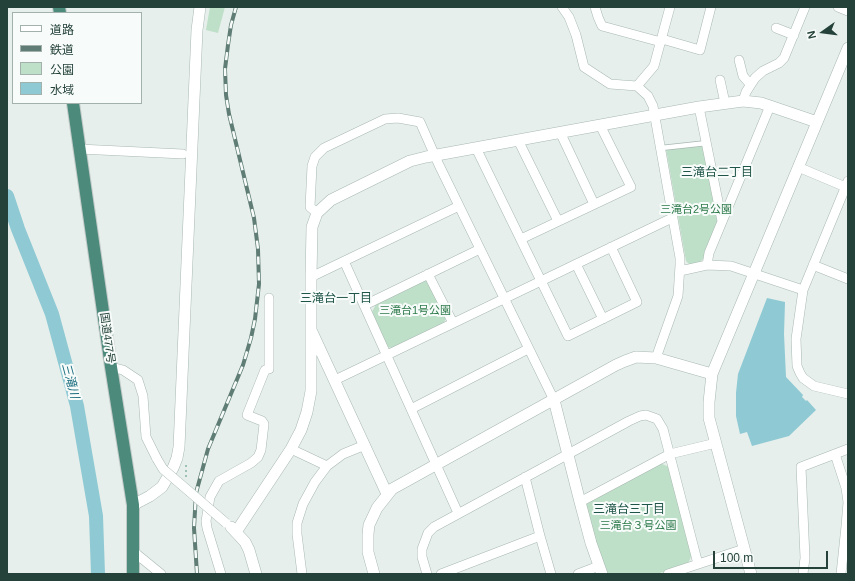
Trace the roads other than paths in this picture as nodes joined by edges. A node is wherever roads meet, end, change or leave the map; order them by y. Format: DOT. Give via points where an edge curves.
graph roads {
  1 [pos="200,7"];
  2 [pos="562,7"];
  3 [pos="596,7"];
  4 [pos="670,7"];
  5 [pos="711,7"];
  6 [pos="805,7"];
  7 [pos="838,7"];
  8 [pos="848,11"];
  9 [pos="776,28"];
  10 [pos="794,35"];
  11 [pos="661,41"];
  12 [pos="848,48"];
  13 [pos="739,60"];
  14 [pos="720,80"];
  15 [pos="750,84"];
  16 [pos="637,86"];
  17 [pos="743,101"];
  18 [pos="725,103"];
  19 [pos="72,104"];
  20 [pos="770,106"];
  21 [pos="699,107"];
  22 [pos="654,116"];
  23 [pos="817,122"];
  24 [pos="600,125"];
  25 [pos="560,132"];
  26 [pos="518,140"];
  27 [pos="707,143"];
  28 [pos="476,148"];
  29 [pos="660,148"];
  30 [pos="79,149"];
  31 [pos="183,154"];
  32 [pos="435,155"];
  33 [pos="798,168"];
  34 [pos="847,185"];
  35 [pos="594,204"];
  36 [pos="459,206"];
  37 [pos="317,213"];
  38 [pos="672,218"];
  39 [pos="558,221"];
  40 [pos="722,221"];
  41 [pos="521,239"];
  42 [pos="611,247"];
  43 [pos="480,249"];
  44 [pos="344,261"];
  45 [pos="576,264"];
  46 [pos="707,265"];
  47 [pos="813,265"];
  48 [pos="680,271"];
  49 [pos="754,272"];
  50 [pos="428,274"];
  51 [pos="311,277"];
  52 [pos="848,279"];
  53 [pos="541,280"];
  54 [pos="803,290"];
  55 [pos="269,298"];
  56 [pos="504,299"];
  57 [pos="365,306"];
  58 [pos="603,319"];
  59 [pos="453,323"];
  60 [pos="310,328"];
  61 [pos="528,350"];
  62 [pos="387,355"];
  63 [pos="656,358"];
  64 [pos="111,367"];
  65 [pos="712,374"];
  66 [pos="334,380"];
  67 [pos="848,394"];
  68 [pos="554,400"];
  69 [pos="411,409"];
  70 [pos="716,443"];
  71 [pos="365,446"];
  72 [pos="291,449"];
  73 [pos="848,449"];
  74 [pos="567,454"];
  75 [pos="670,454"];
  76 [pos="835,454"];
  77 [pos="436,465"];
  78 [pos="327,466"];
  79 [pos="525,477"];
  80 [pos="387,494"];
  81 [pos="580,502"];
  82 [pos="133,505"];
  83 [pos="458,513"];
  84 [pos="226,523"];
  85 [pos="236,532"];
  86 [pos="540,536"];
  87 [pos="744,549"];
  88 [pos="134,552"];
  89 [pos="698,564"];
  90 [pos="600,570"];
  91 [pos="133,574"];
  92 [pos="161,574"];
  93 [pos="221,574"];
  94 [pos="256,574"];
  95 [pos="302,574"];
  96 [pos="374,574"];
  97 [pos="427,574"];
  98 [pos="441,574"];
  99 [pos="551,574"];
  100 [pos="578,574"];
  101 [pos="668,574"];
  102 [pos="751,574"];
  103 [pos="803,574"];
  104 [pos="841,574"];
  1 -- 82 [label="street" via="179,447 173,468 162,487"];
  2 -- 16 [label="street" via="576,35 584,67 610,84"];
  3 -- 11 [label="street" via="602,26"];
  4 -- 11 [label="street"];
  5 -- 11 [label="street" via="700,50"];
  6 -- 10 [label="street"];
  7 -- 8 [label="street"];
  9 -- 10 [label="street"];
  10 -- 15 [label="street" via="784,58 759,74"];
  11 -- 16 [label="street" via="654,66"];
  12 -- 23 [label="street"];
  13 -- 15 [label="street" via="743,76"];
  14 -- 18 [label="street"];
  15 -- 17 [label="street"];
  16 -- 22 [label="street" via="651,100"];
  17 -- 18 [label="street"];
  17 -- 20 [label="street"];
  18 -- 21 [label="street"];
  19 -- 30 [label="highway, 国道477号"];
  20 -- 23 [label="street"];
  20 -- 40 [label="street"];
  21 -- 22 [label="street"];
  21 -- 27 [label="street"];
  22 -- 24 [label="street"];
  22 -- 29 [label="street"];
  23 -- 33 [label="street"];
  24 -- 25 [label="street"];
  24 -- 35 [label="street" via="631,187"];
  25 -- 26 [label="street"];
  25 -- 35 [label="street"];
  26 -- 28 [label="street"];
  26 -- 39 [label="street"];
  27 -- 29 [label="lane"];
  27 -- 40 [label="street"];
  28 -- 32 [label="street"];
  28 -- 41 [label="street"];
  29 -- 38 [label="street"];
  30 -- 31 [label="street"];
  30 -- 64 [label="highway, 国道477号"];
  32 -- 36 [label="street"];
  32 -- 37 [label="street" via="410,161 340,195"];
  32 -- 37 [label="street" via="420,122 402,119 388,118 379,121 330,144 319,152 312,166 310,207"];
  33 -- 34 [label="street"];
  33 -- 49 [label="street"];
  34 -- 47 [label="street"];
  35 -- 39 [label="street"];
  36 -- 43 [label="street"];
  36 -- 44 [label="street"];
  37 -- 51 [label="street" via="312,227"];
  38 -- 42 [label="street"];
  38 -- 48 [label="street"];
  39 -- 41 [label="street"];
  40 -- 46 [label="street"];
  41 -- 53 [label="street"];
  42 -- 45 [label="street"];
  42 -- 58 [label="street" via="637,302"];
  43 -- 50 [label="street"];
  43 -- 56 [label="street"];
  44 -- 51 [label="street"];
  44 -- 57 [label="street"];
  45 -- 53 [label="street"];
  45 -- 58 [label="street"];
  46 -- 48 [label="street"];
  46 -- 49 [label="street" via="731,266"];
  47 -- 52 [label="street"];
  47 -- 54 [label="street"];
  48 -- 63 [label="street" via="678,296"];
  49 -- 54 [label="street"];
  49 -- 65 [label="street"];
  50 -- 57 [label="street"];
  50 -- 59 [label="street"];
  51 -- 60 [label="street"];
  53 -- 56 [label="street"];
  53 -- 58 [label="street" via="568,336"];
  54 -- 67 [label="street" via="796,339 797,366 800,373 814,386"];
  55 -- 93 [label="street" via="269,369 265,370 247,415 264,424 261,450 251,463 219,481 210,497 206,521"];
  56 -- 59 [label="street"];
  56 -- 61 [label="street"];
  57 -- 62 [label="street"];
  59 -- 62 [label="street"];
  60 -- 66 [label="street"];
  60 -- 72 [label="street" via="310,391 307,412"];
  61 -- 68 [label="street"];
  61 -- 69 [label="street"];
  62 -- 66 [label="street"];
  62 -- 69 [label="street"];
  63 -- 65 [label="street"];
  63 -- 68 [label="street" via="636,357 616,365"];
  64 -- 82 [label="highway, 国道477号"];
  64 -- 84 [label="street, bridge" via="123,370 138,380 143,396 146,437 164,469"];
  65 -- 70 [label="street" via="709,418"];
  66 -- 71 [label="street"];
  68 -- 74 [label="street"];
  68 -- 77 [label="street"];
  69 -- 77 [label="street"];
  70 -- 75 [label="street"];
  70 -- 87 [label="street"];
  71 -- 78 [label="street" via="342,454"];
  71 -- 80 [label="street"];
  72 -- 78 [label="street"];
  72 -- 85 [label="street"];
  73 -- 76 [label="street"];
  74 -- 75 [label="street" via="629,421 646,415 661,424"];
  74 -- 79 [label="street"];
  74 -- 81 [label="street"];
  75 -- 81 [label="street"];
  75 -- 89 [label="street"];
  76 -- 103 [label="street" via="801,467 805,558"];
  76 -- 104 [label="street" via="848,502"];
  77 -- 80 [label="street"];
  77 -- 83 [label="street"];
  78 -- 95 [label="street" via="310,490 297,523 296,534"];
  79 -- 83 [label="street"];
  79 -- 86 [label="street"];
  80 -- 96 [label="street" via="372,517 368,534 368,552"];
  81 -- 90 [label="street"];
  82 -- 88 [label="highway, 国道477号"];
  83 -- 97 [label="street" via="428,533 422,557"];
  84 -- 85 [label="street"];
  85 -- 94 [label="street" via="249,550"];
  86 -- 98 [label="street"];
  86 -- 99 [label="street"];
  87 -- 89 [label="street"];
  87 -- 102 [label="street"];
  88 -- 91 [label="highway, 国道477号"];
  88 -- 92 [label="street"];
  89 -- 101 [label="street"];
  90 -- 100 [label="street"];
}
